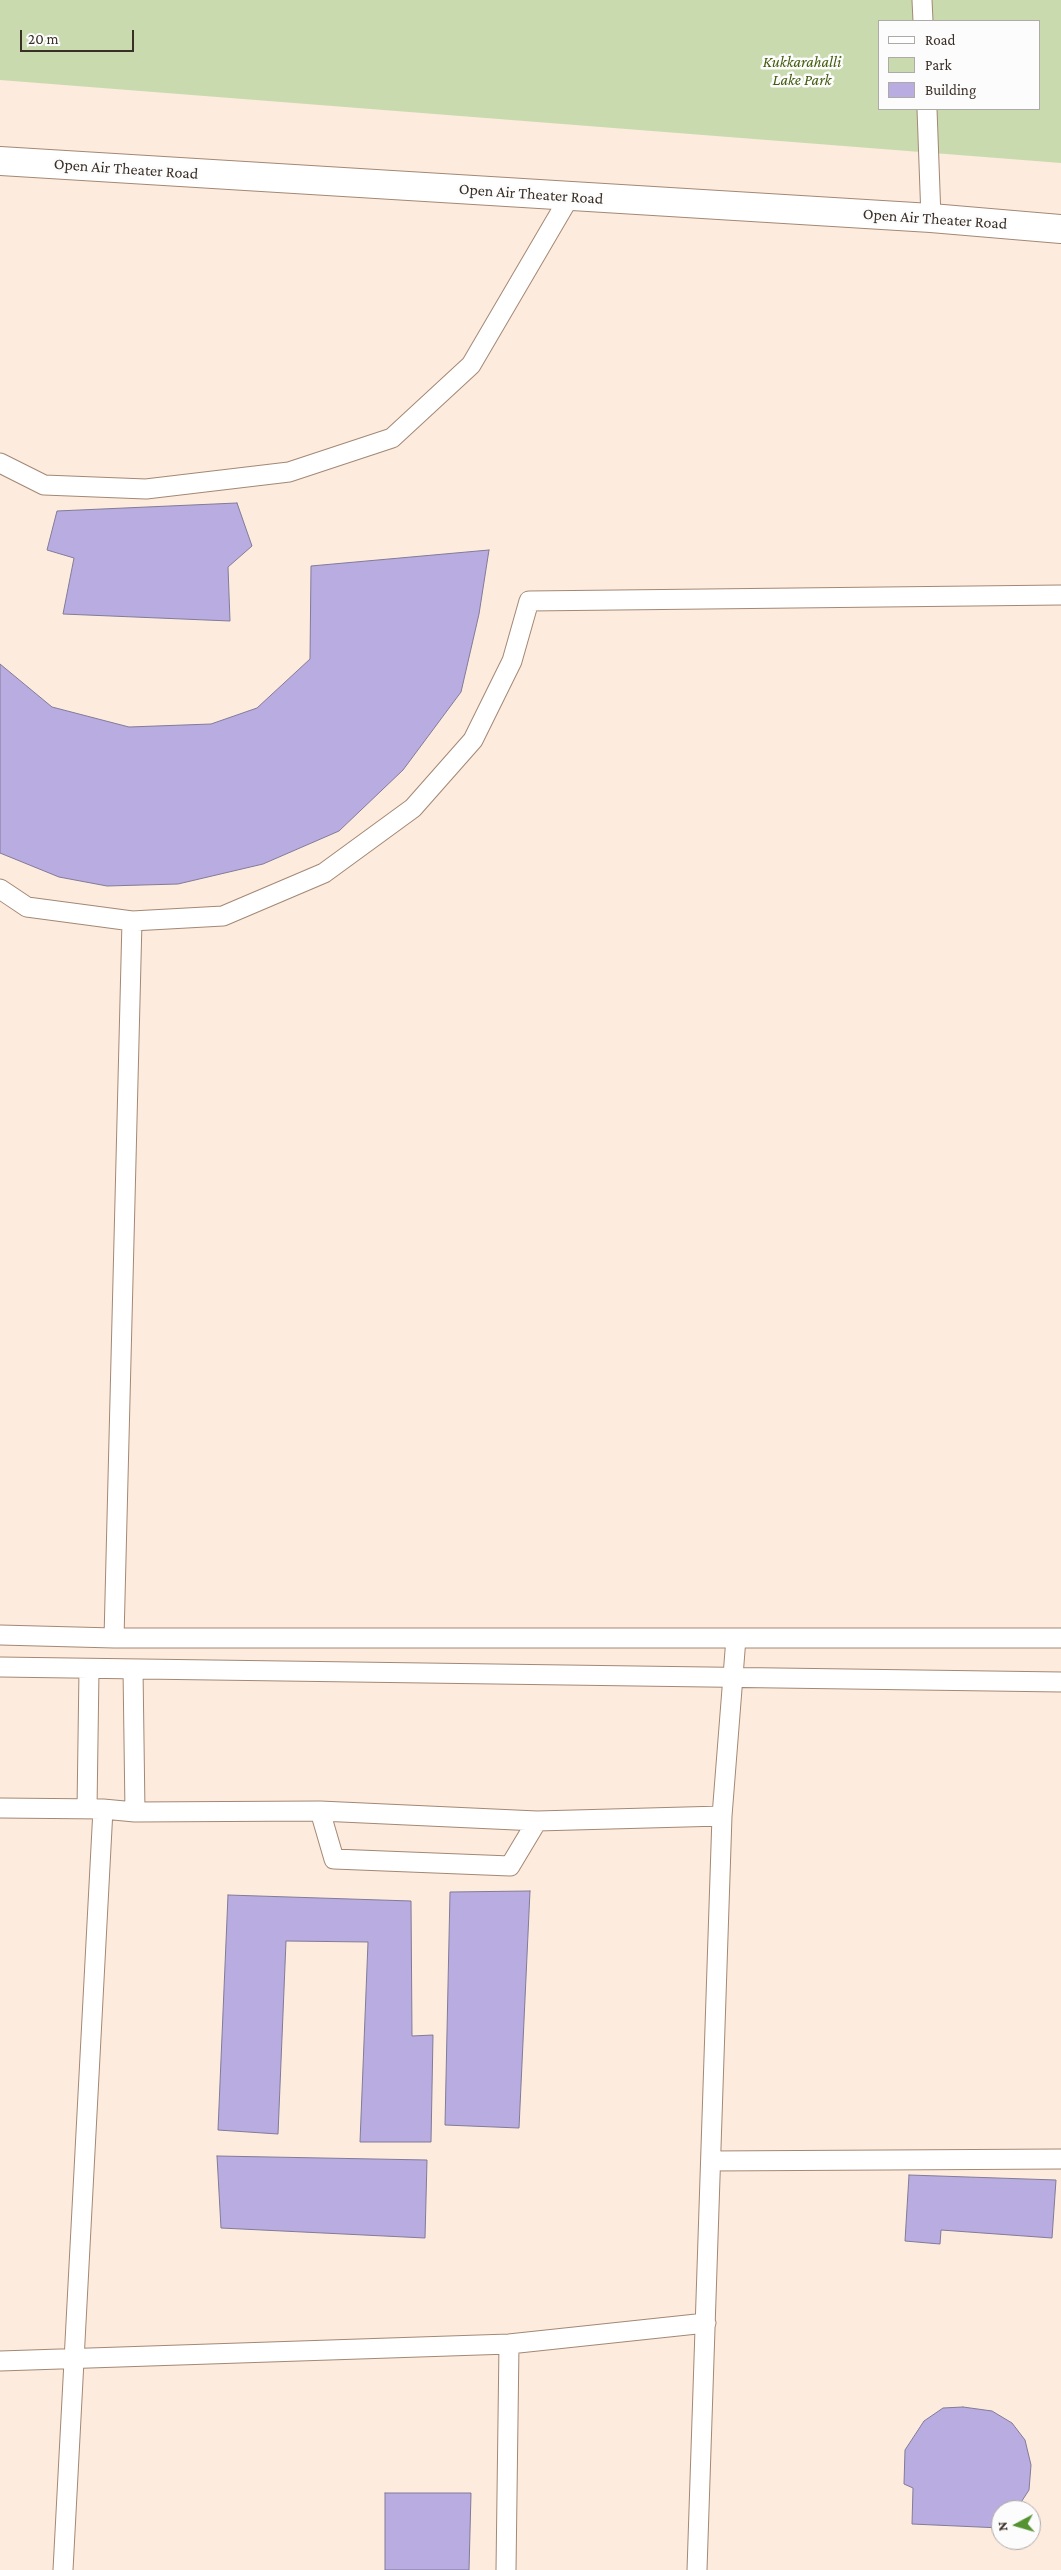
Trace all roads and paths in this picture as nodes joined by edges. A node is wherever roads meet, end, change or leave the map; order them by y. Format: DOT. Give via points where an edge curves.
graph roads {
  1 [pos="922,0"];
  2 [pos="923,20"];
  3 [pos="927,110"];
  4 [pos="0,161"];
  5 [pos="570,196"];
  6 [pos="931,218"];
  7 [pos="1061,229"];
  8 [pos="0,463"];
  9 [pos="1061,595"];
  10 [pos="0,889"];
  11 [pos="132,921"];
  12 [pos="0,1635"];
  13 [pos="114,1638"];
  14 [pos="736,1638"];
  15 [pos="1061,1638"];
  16 [pos="0,1667"];
  17 [pos="133,1669"];
  18 [pos="89,1670"];
  19 [pos="734,1676"];
  20 [pos="1061,1682"];
  21 [pos="0,1808"];
  22 [pos="95,1809"];
  23 [pos="320,1811"];
  24 [pos="135,1812"];
  25 [pos="722,1816"];
  26 [pos="537,1821"];
  27 [pos="1061,2159"];
  28 [pos="711,2161"];
  29 [pos="706,2322"];
  30 [pos="508,2344"];
  31 [pos="73,2359"];
  32 [pos="0,2361"];
  33 [pos="63,2570"];
  34 [pos="506,2570"];
  35 [pos="697,2570"];
  1 -- 2 [label="lane"];
  3 -- 6 [label="lane"];
  4 -- 5 [label="street, Open Air Theater Road"];
  5 -- 6 [label="street, Open Air Theater Road"];
  5 -- 8 [label="lane" via="471,365 392,438 289,472 146,489 44,485"];
  6 -- 7 [label="street, Open Air Theater Road"];
  9 -- 11 [label="lane" via="529,601 512,661 473,740 413,808 324,873 223,916"];
  10 -- 11 [label="lane" via="27,907"];
  11 -- 13 [label="lane"];
  12 -- 13 [label="lane"];
  13 -- 14 [label="lane"];
  14 -- 15 [label="lane"];
  14 -- 19 [label="lane"];
  16 -- 18 [label="lane"];
  17 -- 18 [label="lane"];
  17 -- 19 [label="lane" via="589,1677"];
  17 -- 24 [label="lane"];
  18 -- 22 [label="lane"];
  19 -- 20 [label="lane"];
  19 -- 25 [label="lane"];
  21 -- 22 [label="lane"];
  22 -- 24 [label="lane"];
  22 -- 31 [label="lane"];
  23 -- 24 [label="lane"];
  23 -- 26 [label="lane"];
  23 -- 26 [label="lane" via="334,1859 510,1866"];
  25 -- 26 [label="lane"];
  25 -- 28 [label="lane"];
  27 -- 28 [label="lane"];
  28 -- 29 [label="lane"];
  29 -- 30 [label="lane"];
  29 -- 35 [label="lane"];
  30 -- 31 [label="lane"];
  30 -- 34 [label="lane"];
  31 -- 32 [label="lane"];
  31 -- 33 [label="lane"];
}
